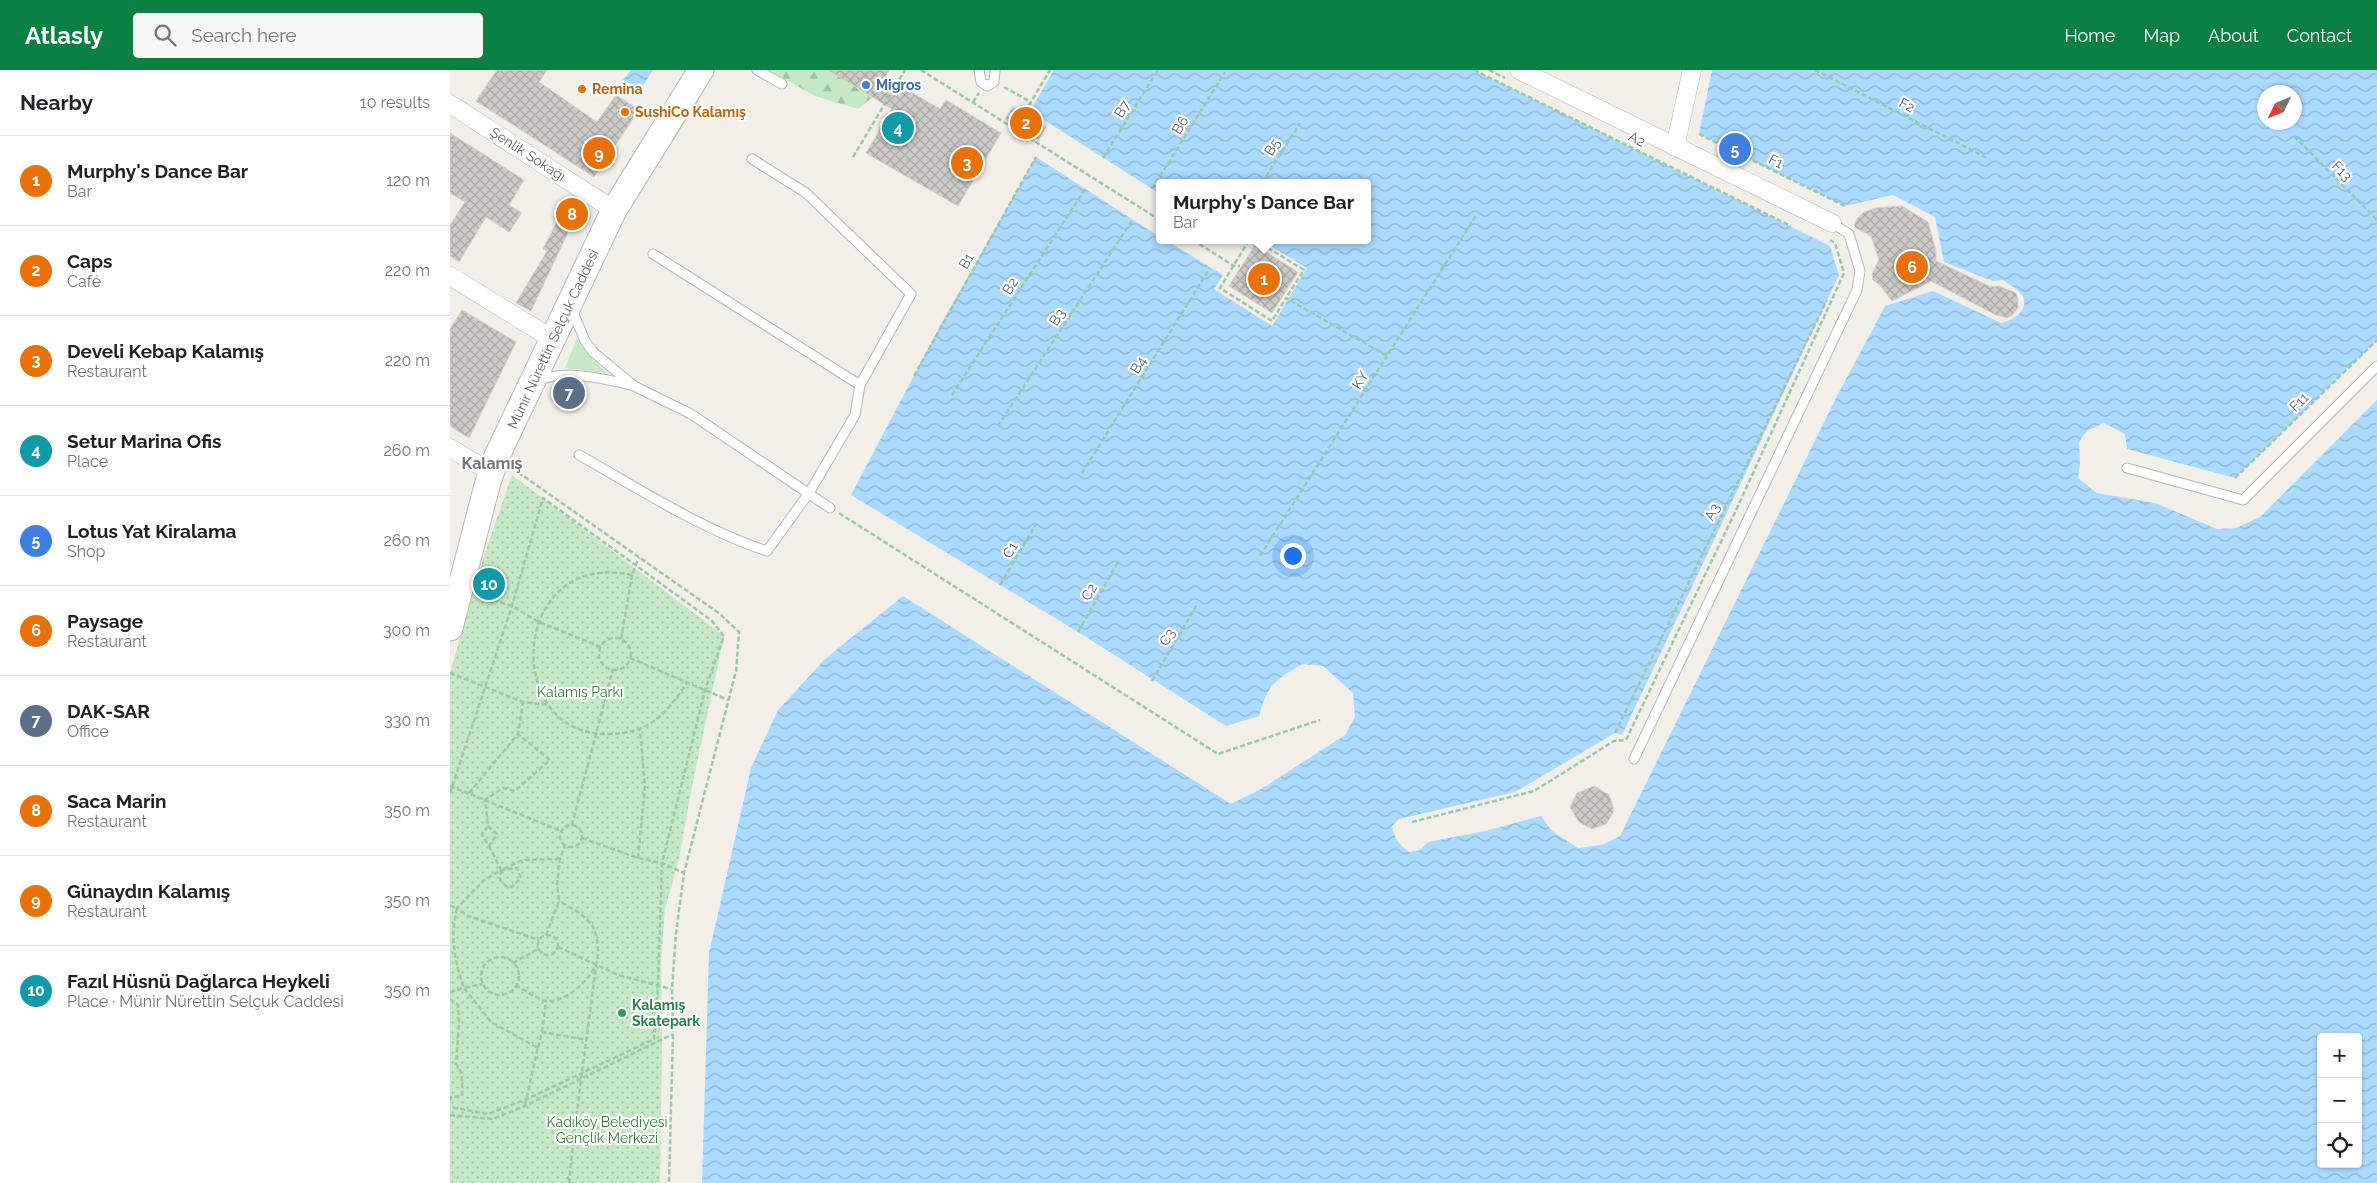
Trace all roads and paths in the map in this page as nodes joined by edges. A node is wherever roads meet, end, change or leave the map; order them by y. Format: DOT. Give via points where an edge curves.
graph roads {
  1 [pos="689,70"];
  2 [pos="701,70"];
  3 [pos="757,70"];
  4 [pos="904,70"];
  5 [pos="921,70"];
  6 [pos="979,70"];
  7 [pos="995,70"];
  8 [pos="1050,70"];
  9 [pos="1158,70"];
  10 [pos="1474,70"];
  11 [pos="1489,70"];
  12 [pos="1692,70"];
  13 [pos="1815,70"];
  14 [pos="1225,72"];
  15 [pos="1513,74"];
  16 [pos="994,82"];
  17 [pos="782,84"];
  18 [pos="1031,102"];
  19 [pos="450,104"];
  20 [pos="1025,112"];
  21 [pos="1300,122"];
  22 [pos="1699,134"];
  23 [pos="1694,136"];
  24 [pos="2294,136"];
  25 [pos="1675,147"];
  26 [pos="852,157"];
  27 [pos="1036,157"];
  28 [pos="1103,158"];
  29 [pos="752,159"];
  30 [pos="1989,159"];
  31 [pos="1746,163"];
  32 [pos="1158,179"];
  33 [pos="1264,179"];
  34 [pos="1156,183"];
  35 [pos="1086,189"];
  36 [pos="1152,189"];
  37 [pos="606,205"];
  38 [pos="1846,206"];
  39 [pos="1477,214"];
  40 [pos="1156,217"];
  41 [pos="1132,219"];
  42 [pos="2377,220"];
  43 [pos="1791,226"];
  44 [pos="1829,231"];
  45 [pos="1198,244"];
  46 [pos="1247,244"];
  47 [pos="1262,244"];
  48 [pos="652,254"];
  49 [pos="1234,266"];
  50 [pos="1240,266"];
  51 [pos="1210,268"];
  52 [pos="450,276"];
  53 [pos="1286,298"];
  54 [pos="1828,300"];
  55 [pos="570,304"];
  56 [pos="541,332"];
  57 [pos="2377,340"];
  58 [pos="1387,356"];
  59 [pos="2377,366"];
  60 [pos="914,376"];
  61 [pos="533,382"];
  62 [pos="860,385"];
  63 [pos="634,386"];
  64 [pos="952,394"];
  65 [pos="998,426"];
  66 [pos="450,448"];
  67 [pos="579,455"];
  68 [pos="489,461"];
  69 [pos="2127,468"];
  70 [pos="1082,473"];
  71 [pos="2235,478"];
  72 [pos="809,493"];
  73 [pos="830,508"];
  74 [pos="1036,524"];
  75 [pos="1260,556"];
  76 [pos="639,557"];
  77 [pos="450,562"];
  78 [pos="1118,562"];
  79 [pos="636,564"];
  80 [pos="632,575"];
  81 [pos="1000,586"];
  82 [pos="460,590"];
  83 [pos="1198,603"];
  84 [pos="512,606"];
  85 [pos="539,622"];
  86 [pos="450,628"];
  87 [pos="1078,632"];
  88 [pos="621,639"];
  89 [pos="601,647"];
  90 [pos="630,658"];
  91 [pos="613,669"];
  92 [pos="450,673"];
  93 [pos="1152,681"];
  94 [pos="687,683"];
  95 [pos="485,687"];
  96 [pos="705,690"];
  97 [pos="728,700"];
  98 [pos="524,702"];
  99 [pos="548,705"];
  100 [pos="1320,720"];
  101 [pos="640,730"];
  102 [pos="1615,733"];
  103 [pos="518,734"];
  104 [pos="594,734"];
  105 [pos="1634,759"];
  106 [pos="451,786"];
  107 [pos="468,793"];
  108 [pos="450,794"];
  109 [pos="485,800"];
  110 [pos="1412,822"];
  111 [pos="572,825"];
  112 [pos="488,826"];
  113 [pos="561,831"];
  114 [pos="582,838"];
  115 [pos="564,844"];
  116 [pos="489,846"];
  117 [pos="638,858"];
  118 [pos="560,859"];
  119 [pos="662,863"];
  120 [pos="501,870"];
  121 [pos="684,873"];
  122 [pos="559,901"];
  123 [pos="450,906"];
  124 [pos="457,908"];
  125 [pos="546,935"];
  126 [pos="539,940"];
  127 [pos="558,947"];
  128 [pos="538,949"];
  129 [pos="513,963"];
  130 [pos="596,966"];
  131 [pos="482,984"];
  132 [pos="516,985"];
  133 [pos="658,987"];
  134 [pos="464,988"];
  135 [pos="672,989"];
  136 [pos="450,992"];
  137 [pos="450,999"];
  138 [pos="546,1001"];
  139 [pos="542,1032"];
  140 [pos="673,1034"];
  141 [pos="587,1040"];
  142 [pos="581,1073"];
  143 [pos="580,1079"];
  144 [pos="527,1099"];
  145 [pos="450,1100"];
  146 [pos="525,1106"];
  147 [pos="450,1107"];
  148 [pos="450,1115"];
  149 [pos="569,1183"];
  150 [pos="669,1183"];
  1 -- 37 [label="street, Münir Nürettin Selçuk Caddesi"];
  2 -- 55 [label="street, Münir Nürettin Selçuk Caddesi" via="614,210"];
  3 -- 17 [label="lane"];
  4 -- 26 [label="path"];
  5 -- 40 [label="path"];
  6 -- 16 [label="lane" via="984,85"];
  7 -- 16 [label="lane"];
  8 -- 18 [label="path"];
  9 -- 28 [label="path, B7"];
  10 -- 43 [label="path, A2"];
  11 -- 15 [label="path"];
  12 -- 25 [label="street"];
  13 -- 30 [label="path, F2"];
  14 -- 32 [label="path, B6"];
  15 -- 25 [label="street"];
  16 -- 18 [label="path"];
  18 -- 20 [label="path"];
  19 -- 37 [label="street, Şenlik Sokağı"];
  21 -- 33 [label="path, B5"];
  22 -- 38 [label="path, F1"];
  23 -- 31 [label="path"];
  24 -- 42 [label="path, F13"];
  25 -- 44 [label="street"];
  27 -- 60 [label="path, B1"];
  29 -- 62 [label="lane" via="806,193 911,294"];
  34 -- 36 [label="path, B6"];
  35 -- 64 [label="path, B2"];
  37 -- 56 [label="street, Münir Nürettin Selçuk Caddesi"];
  39 -- 58 [label="path, KY"];
  41 -- 65 [label="path, B3"];
  44 -- 105 [label="lane" via="1849,234 1860,272 1857,290"];
  44 -- 110 [label="path" via="1844,273 1626,740 1614,741 1534,791"];
  45 -- 49 [label="path"];
  46 -- 49 [label="path"];
  47 -- 53 [label="path" via="1304,270"];
  48 -- 62 [label="lane"];
  49 -- 50 [label="path"];
  49 -- 53 [label="path" via="1220,288 1272,321"];
  51 -- 70 [label="path, B4"];
  52 -- 56 [label="street"];
  53 -- 58 [label="path"];
  54 -- 102 [label="path, A3"];
  55 -- 61 [label="street, Münir Nürettin Selçuk Caddesi"];
  55 -- 63 [label="lane" via="575,322 593,352"];
  56 -- 68 [label="street, Münir Nürettin Selçuk Caddesi"];
  57 -- 71 [label="path, F11"];
  58 -- 75 [label="path, KY"];
  59 -- 69 [label="lane" via="2243,500"];
  61 -- 63 [label="lane" via="551,376 576,375"];
  61 -- 68 [label="street, Münir Nürettin Selçuk Caddesi"];
  62 -- 72 [label="lane" via="855,415"];
  63 -- 72 [label="lane" via="691,414"];
  66 -- 68 [label="street"];
  67 -- 72 [label="lane" via="671,509 744,544 767,551"];
  68 -- 76 [label="path"];
  68 -- 77 [label="street, Münir Nürettin Selçuk Caddesi"];
  68 -- 82 [label="street, Münir Nürettin Selçuk Caddesi" via="488,482"];
  72 -- 73 [label="lane"];
  73 -- 100 [label="path" via="1218,754"];
  74 -- 81 [label="path, C1"];
  76 -- 79 [label="path"];
  76 -- 97 [label="path" via="720,614 739,632 736,671"];
  78 -- 87 [label="path, C2"];
  79 -- 80 [label="path"];
  79 -- 84 [label="path" via="543,498"];
  79 -- 96 [label="path" via="711,620 724,636"];
  80 -- 85 [label="path" via="613,571 582,576 555,594"];
  80 -- 88 [label="path"];
  82 -- 84 [label="path"];
  82 -- 86 [label="street, Münir Nürettin Selçuk Caddesi"];
  83 -- 93 [label="path, C3"];
  84 -- 85 [label="path"];
  84 -- 95 [label="path"];
  85 -- 89 [label="path"];
  85 -- 99 [label="path" via="533,667 538,688"];
  88 -- 89 [label="path" via="609,639"];
  88 -- 90 [label="path" via="630,649"];
  89 -- 91 [label="path" via="602,661"];
  90 -- 91 [label="path" via="622,668"];
  90 -- 94 [label="path"];
  91 -- 104 [label="path"];
  92 -- 95 [label="path"];
  94 -- 96 [label="path"];
  94 -- 101 [label="path" via="662,716"];
  95 -- 98 [label="path"];
  95 -- 106 [label="path"];
  96 -- 97 [label="path"];
  96 -- 119 [label="path"];
  97 -- 121 [label="path"];
  98 -- 99 [label="path"];
  98 -- 103 [label="path"];
  99 -- 104 [label="path" via="556,716"];
  101 -- 104 [label="path" via="623,734"];
  101 -- 117 [label="path" via="645,786"];
  103 -- 107 [label="path"];
  103 -- 109 [label="path" via="550,760 515,791 502,788"];
  104 -- 111 [label="path"];
  106 -- 107 [label="path"];
  106 -- 108 [label="path"];
  107 -- 109 [label="path"];
  109 -- 112 [label="path"];
  109 -- 113 [label="path"];
  111 -- 113 [label="path"];
  111 -- 114 [label="path" via="581,830"];
  112 -- 116 [label="path" via="482,835"];
  112 -- 116 [label="path" via="497,834"];
  113 -- 115 [label="path" via="560,838"];
  114 -- 115 [label="path" via="575,846"];
  114 -- 117 [label="path"];
  115 -- 118 [label="path"];
  116 -- 120 [label="path"];
  117 -- 119 [label="path"];
  118 -- 120 [label="path" via="523,860"];
  118 -- 122 [label="path"];
  119 -- 121 [label="path"];
  119 -- 133 [label="path"];
  120 -- 120 [label="path" via="500,880 506,886 512,887 519,882 521,874 517,868"];
  120 -- 124 [label="path" via="483,881"];
  121 -- 135 [label="path"];
  122 -- 125 [label="path"];
  122 -- 130 [label="path" via="583,916 594,929 598,949"];
  123 -- 124 [label="path"];
  124 -- 126 [label="path" via="468,916"];
  124 -- 134 [label="path" via="451,934 452,950"];
  125 -- 126 [label="path"];
  125 -- 127 [label="path" via="555,938"];
  126 -- 128 [label="path"];
  127 -- 128 [label="path" via="549,956"];
  127 -- 130 [label="path"];
  128 -- 129 [label="path"];
  129 -- 131 [label="path" via="502,957 489,960 482,971"];
  129 -- 132 [label="path" via="518,974"];
  130 -- 133 [label="path"];
  130 -- 138 [label="path" via="575,990 560,999"];
  130 -- 141 [label="path"];
  131 -- 132 [label="path" via="496,995 508,994"];
  131 -- 134 [label="path"];
  132 -- 138 [label="path"];
  133 -- 135 [label="path"];
  133 -- 142 [label="path" via="654,1039"];
  134 -- 136 [label="path"];
  134 -- 139 [label="path" via="491,1022 517,1038 538,1048"];
  135 -- 140 [label="path"];
  137 -- 145 [label="path" via="458,1005 456,1064 461,1070 462,1080 462,1096"];
  138 -- 139 [label="path"];
  139 -- 141 [label="path"];
  139 -- 144 [label="path"];
  140 -- 143 [label="path"];
  140 -- 150 [label="path"];
  141 -- 142 [label="path"];
  142 -- 143 [label="path"];
  142 -- 144 [label="path"];
  143 -- 146 [label="path"];
  143 -- 149 [label="path"];
  144 -- 146 [label="path"];
  144 -- 147 [label="path" via="488,1114"];
  146 -- 148 [label="path" via="492,1119"];
}
